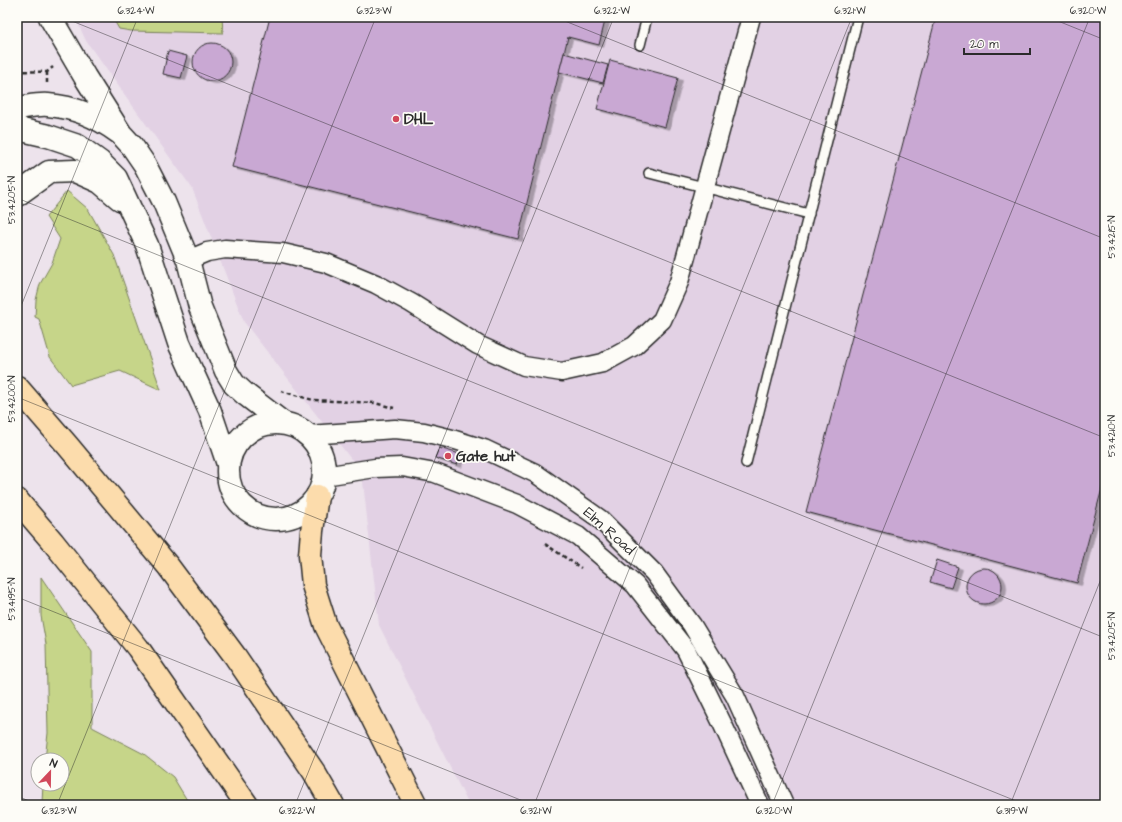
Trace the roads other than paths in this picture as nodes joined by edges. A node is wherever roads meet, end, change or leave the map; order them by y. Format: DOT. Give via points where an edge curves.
graph roads {
  1 [pos="50,17"];
  2 [pos="647,17"];
  3 [pos="751,17"];
  4 [pos="858,17"];
  5 [pos="640,45"];
  6 [pos="17,108"];
  7 [pos="17,126"];
  8 [pos="121,134"];
  9 [pos="649,173"];
  10 [pos="705,187"];
  11 [pos="17,196"];
  12 [pos="130,207"];
  13 [pos="809,214"];
  14 [pos="188,260"];
  15 [pos="17,386"];
  16 [pos="283,423"];
  17 [pos="308,435"];
  18 [pos="746,463"];
  19 [pos="228,464"];
  20 [pos="324,476"];
  21 [pos="318,496"];
  22 [pos="17,500"];
  23 [pos="247,805"];
  24 [pos="333,805"];
  25 [pos="416,805"];
  26 [pos="760,805"];
  27 [pos="784,805"];
  1 -- 8 [label="main road"];
  2 -- 5 [label="lane"];
  3 -- 10 [label="street"];
  4 -- 13 [label="lane"];
  6 -- 8 [label="main road" via="48,105 78,111 108,124"];
  7 -- 12 [label="main road" via="22,130 78,146 116,178"];
  8 -- 14 [label="main road" via="145,165 164,202"];
  9 -- 10 [label="lane"];
  10 -- 13 [label="lane"];
  10 -- 14 [label="street" via="679,282 662,320 634,346 602,362 562,372 524,366 485,348 376,284 326,263 283,252 225,249"];
  11 -- 12 [label="main road" via="49,172 75,171 100,182"];
  12 -- 19 [label="main road" via="146,245 179,343 210,411"];
  13 -- 18 [label="lane"];
  14 -- 16 [label="main road" via="200,307 234,384"];
  15 -- 24 [label="highway" via="168,566 235,656 314,772"];
  16 -- 17 [label="main road" via="296,427"];
  16 -- 19 [label="main road" via="268,423 255,427 243,435 233,448"];
  17 -- 20 [label="main road" via="318,447 324,461"];
  17 -- 27 [label="street, Elm Road" via="395,429 424,432 452,439 484,449 535,473 600,519 654,573 692,625 735,696"];
  19 -- 21 [label="main road" via="228,481 234,496 245,509 260,517 276,520 292,517 306,509"];
  20 -- 21 [label="main road"];
  20 -- 26 [label="street, Elm Road" via="375,468 402,468 435,473 517,504 578,536 635,585 686,650"];
  21 -- 25 [label="highway" via="310,555 313,585 339,653"];
  22 -- 23 [label="highway" via="54,542 138,648"];
}
